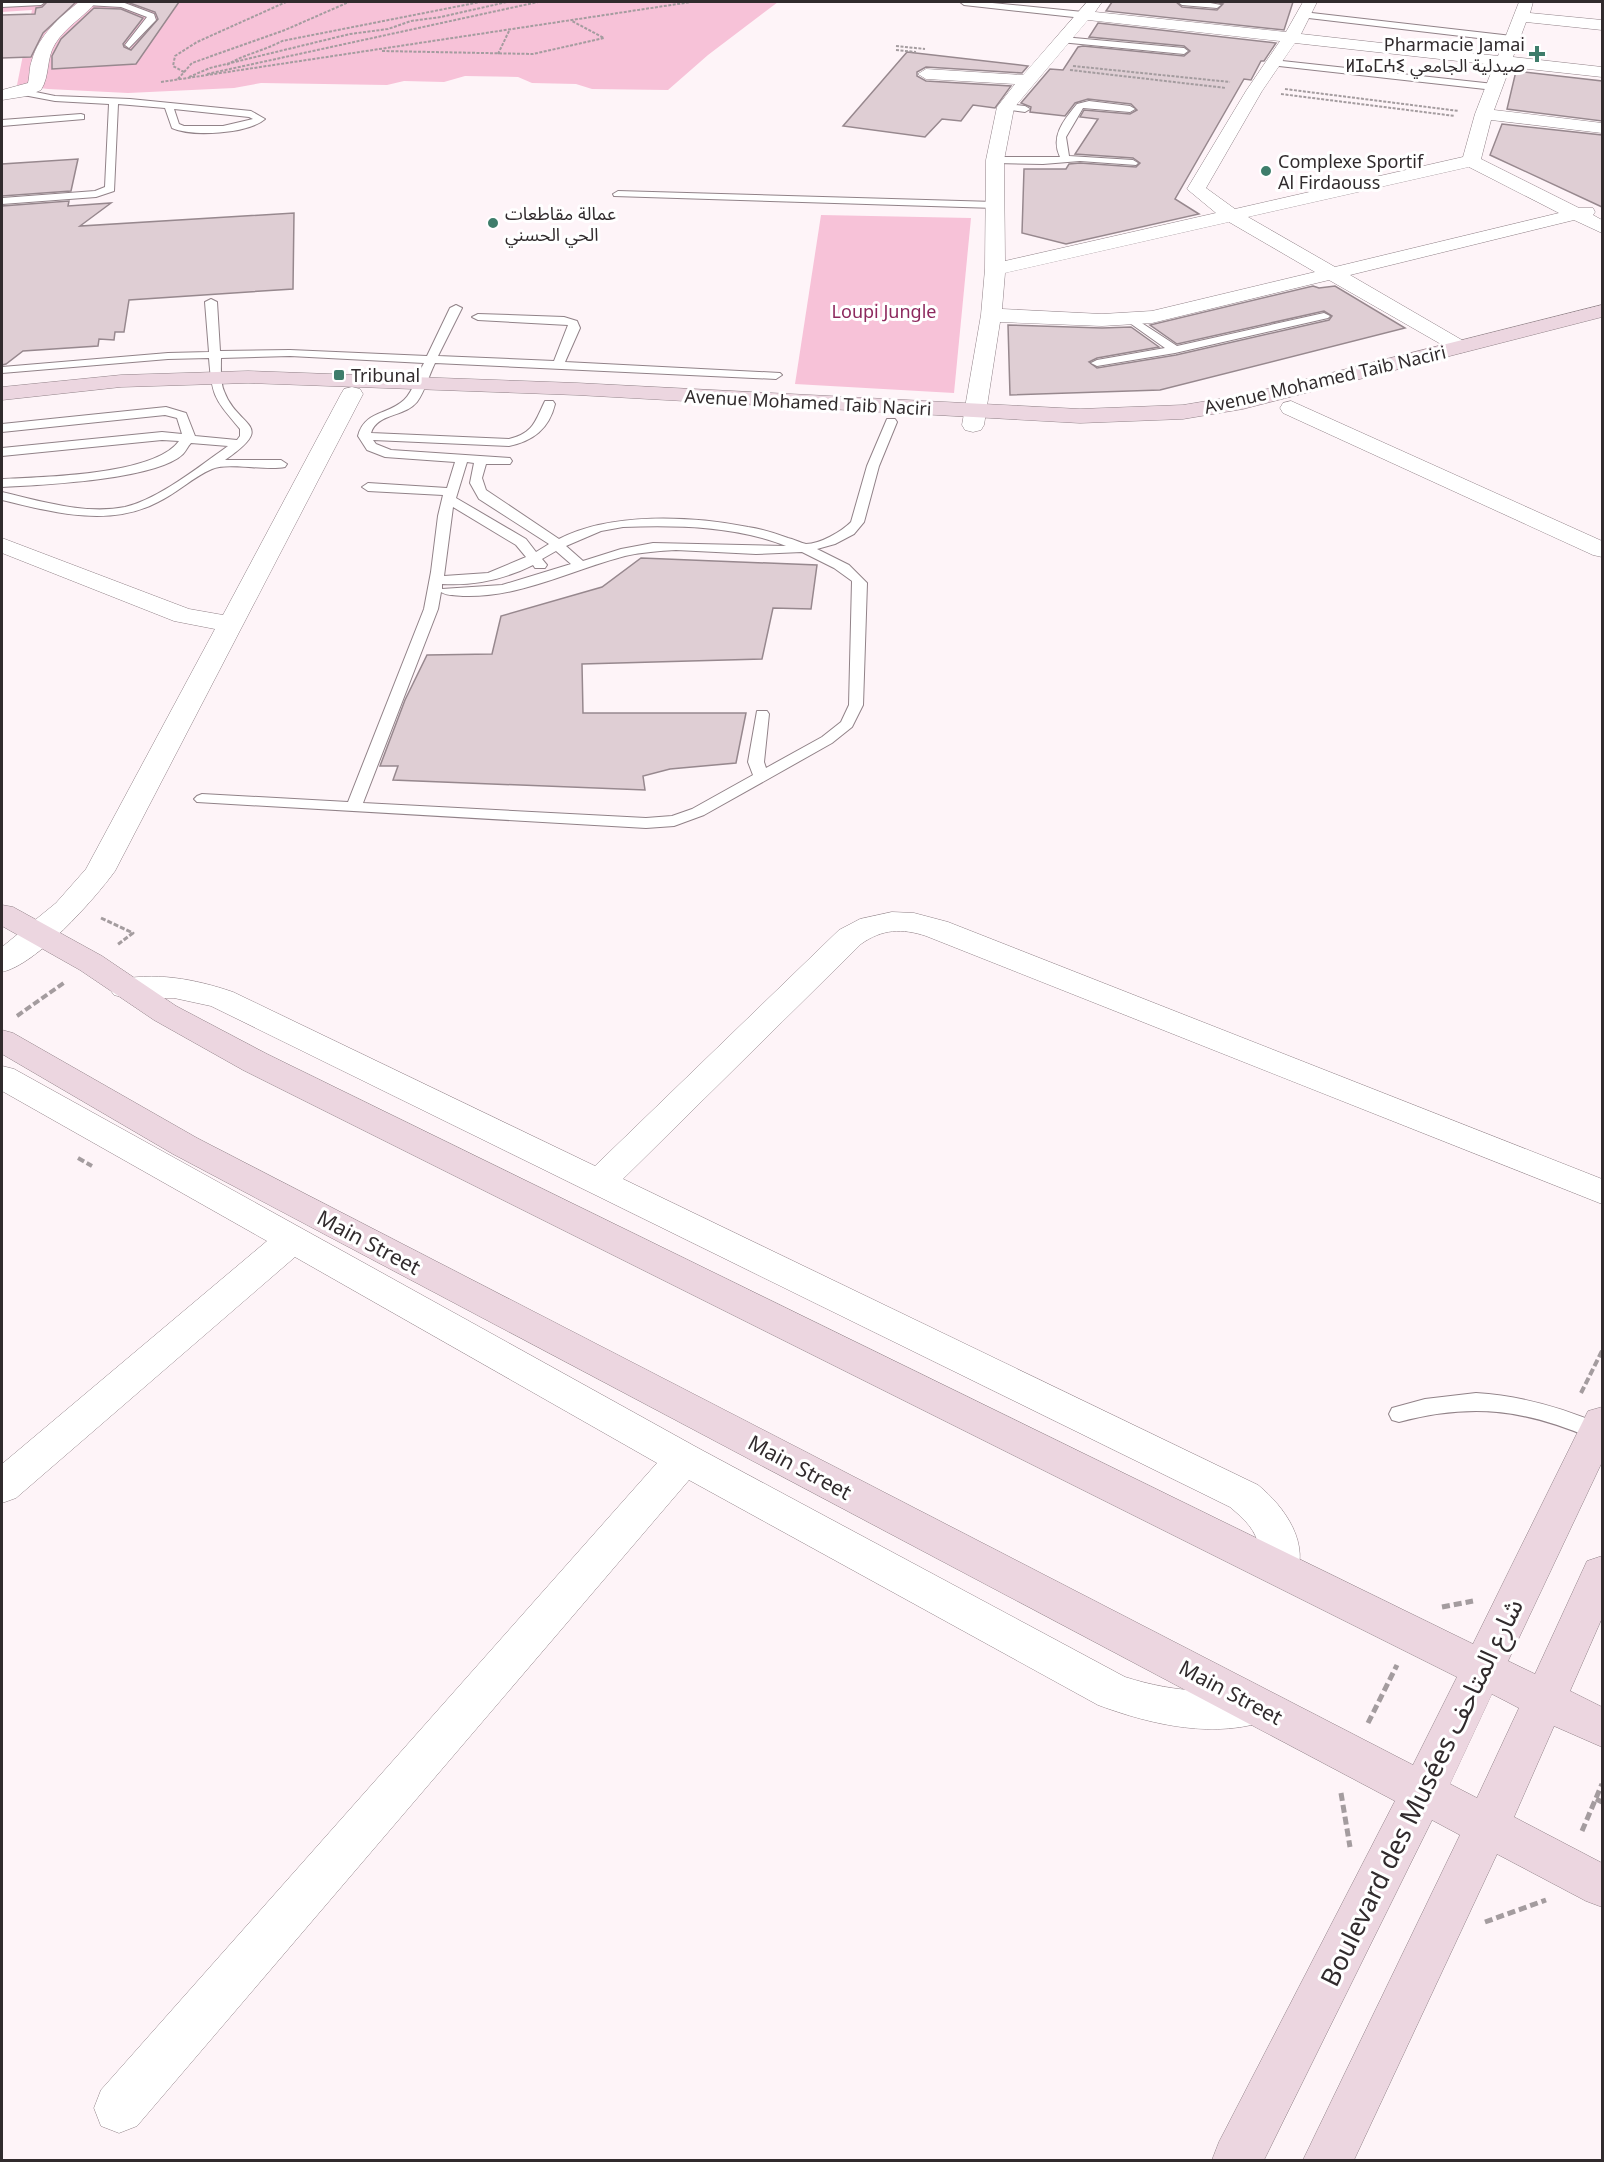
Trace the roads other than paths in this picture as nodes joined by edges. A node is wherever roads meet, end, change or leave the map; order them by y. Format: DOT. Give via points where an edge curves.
graph roads {
  1 [pos="41,2"];
  2 [pos="88,2"];
  3 [pos="964,2"];
  4 [pos="1095,2"];
  5 [pos="1182,2"];
  6 [pos="2,4"];
  7 [pos="1217,5"];
  8 [pos="1306,8"];
  9 [pos="1524,9"];
  10 [pos="20,10"];
  11 [pos="2,12"];
  12 [pos="1083,15"];
  13 [pos="1602,25"];
  14 [pos="1290,39"];
  15 [pos="1512,39"];
  16 [pos="1063,40"];
  17 [pos="129,45"];
  18 [pos="1184,51"];
  19 [pos="1503,61"];
  20 [pos="1273,63"];
  21 [pos="1602,72"];
  22 [pos="926,74"];
  23 [pos="1027,80"];
  24 [pos="1494,87"];
  25 [pos="21,93"];
  26 [pos="2,95"];
  27 [pos="117,101"];
  28 [pos="170,106"];
  29 [pos="1006,107"];
  30 [pos="1025,109"];
  31 [pos="1130,109"];
  32 [pos="1061,112"];
  33 [pos="1075,113"];
  34 [pos="81,117"];
  35 [pos="1483,117"];
  36 [pos="2,123"];
  37 [pos="1602,128"];
  38 [pos="1065,158"];
  39 [pos="995,160"];
  40 [pos="1471,161"];
  41 [pos="1133,163"];
  42 [pos="618,194"];
  43 [pos="2,201"];
  44 [pos="996,205"];
  45 [pos="1602,207"];
  46 [pos="1231,215"];
  47 [pos="1578,215"];
  48 [pos="1602,227"];
  49 [pos="995,269"];
  50 [pos="1332,273"];
  51 [pos="211,302"];
  52 [pos="456,308"];
  53 [pos="1602,311"];
  54 [pos="990,315"];
  55 [pos="1324,316"];
  56 [pos="478,317"];
  57 [pos="1131,319"];
  58 [pos="1602,327"];
  59 [pos="1460,347"];
  60 [pos="1175,350"];
  61 [pos="252,352"];
  62 [pos="214,353"];
  63 [pos="431,359"];
  64 [pos="1097,363"];
  65 [pos="558,365"];
  66 [pos="2,370"];
  67 [pos="776,375"];
  68 [pos="248,377"];
  69 [pos="216,383"];
  70 [pos="416,390"];
  71 [pos="2,394"];
  72 [pos="352,394"];
  73 [pos="549,404"];
  74 [pos="2,406"];
  75 [pos="1291,408"];
  76 [pos="973,418"];
  77 [pos="891,422"];
  78 [pos="2,428"];
  79 [pos="364,436"];
  80 [pos="189,438"];
  81 [pos="240,444"];
  82 [pos="2,452"];
  83 [pos="462,459"];
  84 [pos="481,460"];
  85 [pos="506,461"];
  86 [pos="210,464"];
  87 [pos="281,464"];
  88 [pos="2,483"];
  89 [pos="368,487"];
  90 [pos="449,495"];
  91 [pos="2,496"];
  92 [pos="558,544"];
  93 [pos="3,547"];
  94 [pos="804,548"];
  95 [pos="1602,550"];
  96 [pos="534,558"];
  97 [pos="581,566"];
  98 [pos="549,578"];
  99 [pos="436,585"];
  100 [pos="231,624"];
  101 [pos="762,714"];
  102 [pos="762,777"];
  103 [pos="202,799"];
  104 [pos="354,807"];
  105 [pos="2,914"];
  106 [pos="41,934"];
  107 [pos="2,962"];
  108 [pos="125,988"];
  109 [pos="2,1040"];
  110 [pos="2,1077"];
  111 [pos="599,1182"];
  112 [pos="1602,1192"];
  113 [pos="292,1240"];
  114 [pos="1399,1414"];
  115 [pos="1600,1427"];
  116 [pos="684,1459"];
  117 [pos="2,1487"];
  118 [pos="1280,1569"];
  119 [pos="1602,1573"];
  120 [pos="1483,1670"];
  121 [pos="1545,1700"];
  122 [pos="1257,1706"];
  123 [pos="1602,1728"];
  124 [pos="1423,1792"];
  125 [pos="1487,1826"];
  126 [pos="1602,1886"];
  127 [pos="119,2108"];
  128 [pos="1237,2160"];
  129 [pos="1328,2160"];
  1 -- 6 [label="lane"];
  2 -- 17 [label="lane" via="118,4 151,16 152,20"];
  2 -- 25 [label="street" via="51,37 39,60 37,84"];
  3 -- 12 [label="lane"];
  4 -- 12 [label="street"];
  5 -- 7 [label="lane"];
  8 -- 14 [label="street"];
  8 -- 15 [label="lane"];
  9 -- 13 [label="street"];
  9 -- 15 [label="street"];
  10 -- 11 [label="lane"];
  12 -- 14 [label="street"];
  12 -- 16 [label="street"];
  14 -- 19 [label="street"];
  14 -- 20 [label="street"];
  15 -- 19 [label="street"];
  16 -- 18 [label="lane"];
  16 -- 23 [label="street"];
  19 -- 21 [label="street"];
  19 -- 24 [label="street"];
  20 -- 24 [label="lane"];
  20 -- 46 [label="street" via="1196,187"];
  22 -- 23 [label="street"];
  23 -- 29 [label="street"];
  24 -- 35 [label="street"];
  25 -- 26 [label="street"];
  25 -- 27 [label="lane"];
  27 -- 28 [label="lane"];
  27 -- 43 [label="lane" via="110,189 96,194"];
  28 -- 28 [label="lane" via="251,114 260,119 244,126 182,129 176,126"];
  29 -- 30 [label="lane"];
  29 -- 39 [label="street"];
  31 -- 33 [label="lane" via="1089,104 1080,106"];
  32 -- 33 [label="lane"];
  33 -- 38 [label="lane" via="1059,138"];
  34 -- 36 [label="lane"];
  35 -- 37 [label="street"];
  35 -- 40 [label="street"];
  38 -- 39 [label="lane"];
  38 -- 41 [label="lane"];
  39 -- 44 [label="street"];
  40 -- 46 [label="street"];
  40 -- 47 [label="street"];
  42 -- 44 [label="lane"];
  44 -- 49 [label="street"];
  45 -- 47 [label="street"];
  46 -- 49 [label="street"];
  46 -- 50 [label="street"];
  47 -- 48 [label="street"];
  47 -- 50 [label="street"];
  49 -- 54 [label="street"];
  50 -- 57 [label="street"];
  50 -- 59 [label="street"];
  51 -- 62 [label="lane"];
  52 -- 63 [label="lane"];
  53 -- 59 [label="street, Avenue Mohamed Taib Naciri"];
  54 -- 57 [label="street"];
  54 -- 76 [label="street"];
  55 -- 60 [label="lane"];
  56 -- 65 [label="lane" via="573,323"];
  57 -- 60 [label="lane"];
  58 -- 75 [label="street, Avenue Mohamed Taib Naciri"];
  59 -- 76 [label="street, Avenue Mohamed Taib Naciri" via="1203,409 1115,416"];
  60 -- 64 [label="lane"];
  61 -- 62 [label="lane"];
  61 -- 63 [label="lane"];
  61 -- 68 [label="street"];
  62 -- 66 [label="lane"];
  62 -- 69 [label="lane"];
  63 -- 65 [label="lane"];
  63 -- 70 [label="lane"];
  65 -- 67 [label="lane"];
  68 -- 69 [label="street, Avenue Mohamed Taib Naciri"];
  68 -- 70 [label="street, Avenue Mohamed Taib Naciri"];
  69 -- 71 [label="street, Avenue Mohamed Taib Naciri" via="121,381"];
  69 -- 72 [label="street, Avenue Mohamed Taib Naciri"];
  69 -- 74 [label="street, Avenue Mohamed Taib Naciri"];
  69 -- 81 [label="lane" via="224,403 246,429"];
  70 -- 72 [label="street, Avenue Mohamed Taib Naciri"];
  70 -- 73 [label="street, Avenue Mohamed Taib Naciri"];
  70 -- 76 [label="street, Avenue Mohamed Taib Naciri" via="577,389"];
  70 -- 79 [label="lane" via="406,405 368,424"];
  72 -- 100 [label="street"];
  73 -- 77 [label="street, Avenue Mohamed Taib Naciri"];
  73 -- 79 [label="lane" via="538,428 518,441"];
  75 -- 76 [label="street, Avenue Mohamed Taib Naciri" via="1152,428 1081,429"];
  75 -- 95 [label="street"];
  76 -- 77 [label="street, Avenue Mohamed Taib Naciri"];
  77 -- 94 [label="lane" via="875,458 856,524 832,540"];
  78 -- 80 [label="lane" via="166,411 182,416 190,429"];
  79 -- 83 [label="lane" via="371,447 389,454"];
  80 -- 81 [label="lane"];
  80 -- 82 [label="lane" via="162,436"];
  80 -- 88 [label="lane" via="169,456 122,473"];
  81 -- 86 [label="lane"];
  83 -- 84 [label="lane"];
  83 -- 90 [label="lane"];
  84 -- 85 [label="lane"];
  84 -- 92 [label="lane" via="475,478 478,490"];
  86 -- 87 [label="lane"];
  86 -- 91 [label="lane" via="149,502 117,512 94,512"];
  89 -- 90 [label="lane"];
  90 -- 96 [label="lane" via="510,535"];
  90 -- 99 [label="lane" via="440,535"];
  92 -- 94 [label="lane" via="595,528 640,523 747,529"];
  92 -- 96 [label="lane"];
  92 -- 97 [label="lane"];
  93 -- 100 [label="street" via="183,616"];
  94 -- 97 [label="lane" via="653,547"];
  94 -- 102 [label="lane" via="848,570 860,583 856,705 838,732"];
  96 -- 98 [label="lane"];
  96 -- 99 [label="lane" via="489,577"];
  97 -- 98 [label="lane"];
  98 -- 99 [label="lane" via="495,591"];
  99 -- 104 [label="lane" via="425,628"];
  100 -- 106 [label="street" via="100,871"];
  101 -- 102 [label="lane" via="756,757"];
  102 -- 104 [label="lane" via="698,812 660,823"];
  103 -- 104 [label="lane"];
  105 -- 106 [label="street"];
  106 -- 107 [label="street"];
  106 -- 108 [label="street"];
  108 -- 111 [label="street" via="167,986 222,999"];
  108 -- 118 [label="street" via="255,1062"];
  109 -- 122 [label="street, Main Street" via="185,1146"];
  110 -- 113 [label="street"];
  111 -- 112 [label="street" via="850,937 870,925 896,920 937,929"];
  111 -- 118 [label="street" via="1244,1496 1270,1521 1278,1537"];
  113 -- 116 [label="street"];
  113 -- 117 [label="street"];
  114 -- 115 [label="lane" via="1452,1401 1500,1402"];
  115 -- 120 [label="street, Boulevard des Musées شارع المتاحف"];
  116 -- 122 [label="street" via="1113,1692 1185,1710 1222,1711"];
  116 -- 127 [label="street"];
  118 -- 120 [label="street"];
  119 -- 121 [label="street"];
  120 -- 121 [label="street"];
  120 -- 124 [label="street, Boulevard des Musées شارع المتاحف"];
  121 -- 123 [label="street"];
  121 -- 125 [label="street"];
  122 -- 124 [label="street, Main Street"];
  124 -- 125 [label="street, Main Street"];
  124 -- 128 [label="street, Boulevard des Musées شارع المتاحف"];
  125 -- 126 [label="street, Main Street"];
  125 -- 129 [label="street"];
}
